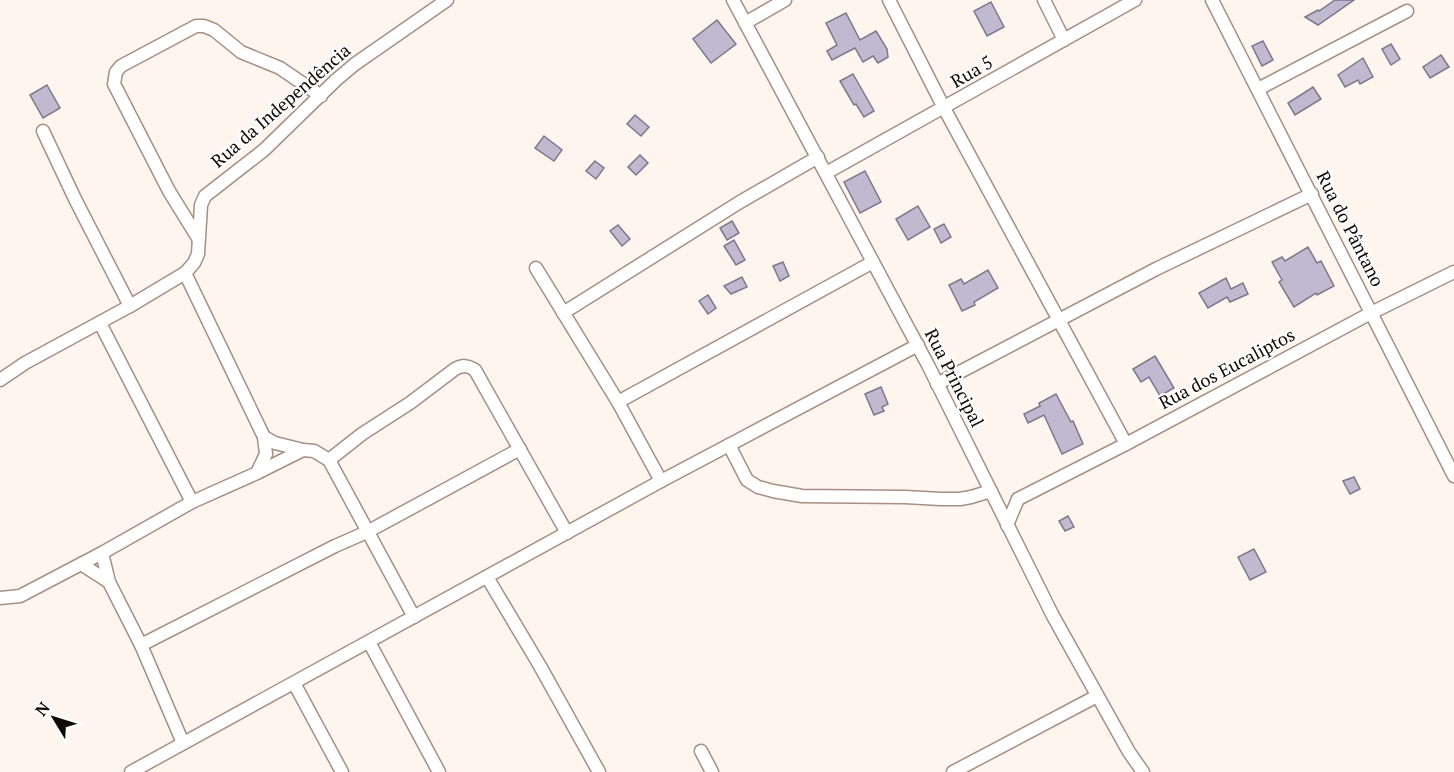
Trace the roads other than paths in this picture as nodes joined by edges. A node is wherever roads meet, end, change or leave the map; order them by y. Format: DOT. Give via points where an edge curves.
graph roads {
  1 [pos="447,0"];
  2 [pos="733,0"];
  3 [pos="785,0"];
  4 [pos="890,0"];
  5 [pos="1044,0"];
  6 [pos="1135,0"];
  7 [pos="1212,0"];
  8 [pos="1407,11"];
  9 [pos="745,23"];
  10 [pos="1064,40"];
  11 [pos="1258,89"];
  12 [pos="321,96"];
  13 [pos="944,108"];
  14 [pos="43,131"];
  15 [pos="818,157"];
  16 [pos="826,174"];
  17 [pos="1312,194"];
  18 [pos="198,238"];
  19 [pos="873,262"];
  20 [pos="536,268"];
  21 [pos="1454,272"];
  22 [pos="185,273"];
  23 [pos="130,306"];
  24 [pos="563,313"];
  25 [pos="1371,313"];
  26 [pos="1059,321"];
  27 [pos="100,323"];
  28 [pos="918,345"];
  29 [pos="0,380"];
  30 [pos="937,384"];
  31 [pos="618,402"];
  32 [pos="264,437"];
  33 [pos="1126,444"];
  34 [pos="729,445"];
  35 [pos="520,449"];
  36 [pos="303,450"];
  37 [pos="329,460"];
  38 [pos="257,473"];
  39 [pos="1454,476"];
  40 [pos="661,481"];
  41 [pos="993,495"];
  42 [pos="1018,500"];
  43 [pos="192,502"];
  44 [pos="1007,525"];
  45 [pos="367,532"];
  46 [pos="567,533"];
  47 [pos="102,553"];
  48 [pos="81,564"];
  49 [pos="487,577"];
  50 [pos="110,582"];
  51 [pos="0,598"];
  52 [pos="414,617"];
  53 [pos="369,642"];
  54 [pos="141,645"];
  55 [pos="294,683"];
  56 [pos="1096,696"];
  57 [pos="183,743"];
  58 [pos="700,751"];
  59 [pos="131,772"];
  60 [pos="342,772"];
  61 [pos="439,772"];
  62 [pos="599,772"];
  63 [pos="712,772"];
  64 [pos="953,772"];
  65 [pos="1143,772"];
  1 -- 12 [label="street, Rua da Independência" via="355,64"];
  2 -- 9 [label="street, Rua Principal"];
  3 -- 9 [label="street"];
  4 -- 13 [label="street"];
  5 -- 10 [label="street"];
  6 -- 10 [label="street, Rua 5"];
  7 -- 11 [label="street, Rua do Pântano"];
  8 -- 11 [label="street"];
  9 -- 15 [label="street, Rua Principal"];
  10 -- 13 [label="street, Rua 5"];
  11 -- 17 [label="street, Rua do Pântano"];
  12 -- 18 [label="street, Rua da Independência" via="264,150 205,196"];
  12 -- 18 [label="street" via="280,68 241,52 204,26 196,26 121,66 114,84"];
  13 -- 16 [label="street, Rua 5"];
  13 -- 26 [label="street"];
  14 -- 23 [label="street"];
  15 -- 16 [label="street, Rua Principal"];
  15 -- 24 [label="street"];
  16 -- 19 [label="street, Rua Principal"];
  17 -- 25 [label="street, Rua do Pântano"];
  17 -- 26 [label="street"];
  18 -- 22 [label="street, Rua da Independência" via="198,254"];
  19 -- 28 [label="street, Rua Principal"];
  19 -- 31 [label="street"];
  20 -- 24 [label="street"];
  21 -- 25 [label="street, Rua dos Eucaliptos"];
  22 -- 23 [label="street"];
  22 -- 32 [label="street"];
  23 -- 27 [label="street"];
  24 -- 31 [label="street"];
  25 -- 33 [label="street, Rua dos Eucaliptos"];
  25 -- 39 [label="street, Rua do Pântano"];
  26 -- 30 [label="street"];
  26 -- 33 [label="street"];
  27 -- 29 [label="street"];
  27 -- 43 [label="street"];
  28 -- 30 [label="street, Rua Principal"];
  28 -- 34 [label="street"];
  30 -- 41 [label="street, Rua Principal"];
  31 -- 40 [label="street"];
  32 -- 36 [label="street"];
  32 -- 38 [label="street" via="266,454"];
  33 -- 42 [label="street, Rua dos Eucaliptos"];
  34 -- 40 [label="street"];
  34 -- 41 [label="street" via="747,480 773,491 802,496 951,499"];
  35 -- 37 [label="street" via="475,370 463,365"];
  35 -- 45 [label="street"];
  35 -- 46 [label="street"];
  36 -- 37 [label="street" via="314,451"];
  36 -- 38 [label="street"];
  37 -- 45 [label="street"];
  38 -- 43 [label="street"];
  40 -- 46 [label="street"];
  41 -- 42 [label="street"];
  41 -- 44 [label="street, Rua Principal"];
  42 -- 44 [label="street"];
  43 -- 47 [label="street"];
  44 -- 56 [label="street, Rua Principal"];
  45 -- 52 [label="street"];
  45 -- 54 [label="street"];
  46 -- 49 [label="street"];
  47 -- 48 [label="street"];
  47 -- 50 [label="street"];
  48 -- 50 [label="street"];
  48 -- 51 [label="street" via="20,596"];
  49 -- 52 [label="street"];
  49 -- 62 [label="street"];
  50 -- 54 [label="street"];
  52 -- 53 [label="street"];
  53 -- 55 [label="street"];
  53 -- 61 [label="street"];
  54 -- 57 [label="street"];
  55 -- 57 [label="street"];
  55 -- 60 [label="street"];
  56 -- 64 [label="street"];
  56 -- 65 [label="street, Rua Principal"];
  57 -- 59 [label="street"];
  58 -- 63 [label="street"];
}
